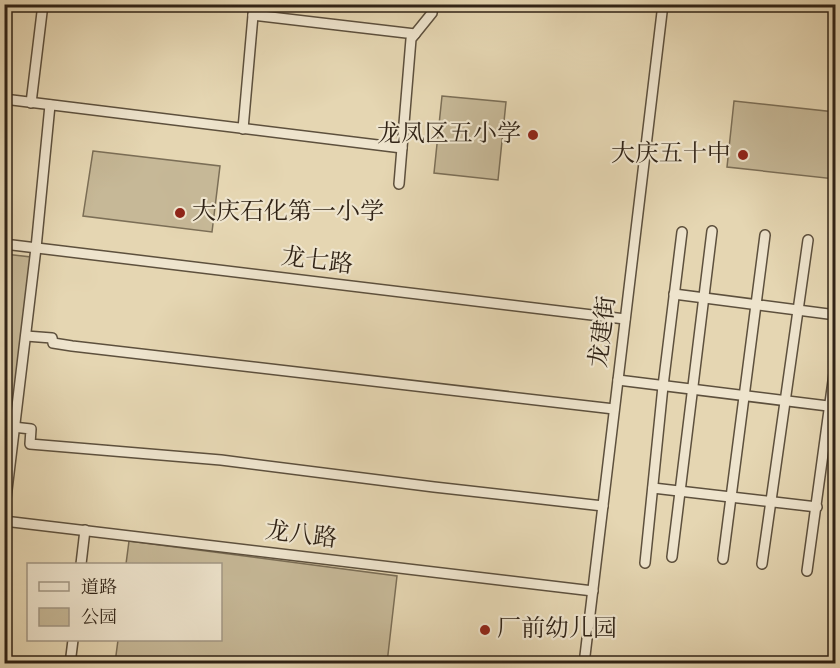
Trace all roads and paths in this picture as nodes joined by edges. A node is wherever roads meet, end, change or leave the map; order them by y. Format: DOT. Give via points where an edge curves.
graph roads {
  1 [pos="43,4"];
  2 [pos="254,4"];
  3 [pos="433,4"];
  4 [pos="663,4"];
  5 [pos="253,15"];
  6 [pos="415,34"];
  7 [pos="4,99"];
  8 [pos="31,103"];
  9 [pos="50,105"];
  10 [pos="243,129"];
  11 [pos="402,148"];
  12 [pos="399,184"];
  13 [pos="712,231"];
  14 [pos="682,232"];
  15 [pos="765,235"];
  16 [pos="808,240"];
  17 [pos="4,244"];
  18 [pos="36,248"];
  19 [pos="674,294"];
  20 [pos="704,298"];
  21 [pos="755,304"];
  22 [pos="799,310"];
  23 [pos="836,315"];
  24 [pos="625,319"];
  25 [pos="26,336"];
  26 [pos="836,359"];
  27 [pos="618,380"];
  28 [pos="663,386"];
  29 [pos="692,389"];
  30 [pos="743,396"];
  31 [pos="785,401"];
  32 [pos="832,406"];
  33 [pos="614,409"];
  34 [pos="4,426"];
  35 [pos="15,427"];
  36 [pos="652,489"];
  37 [pos="680,491"];
  38 [pos="732,497"];
  39 [pos="771,501"];
  40 [pos="603,506"];
  41 [pos="817,507"];
  42 [pos="4,515"];
  43 [pos="4,521"];
  44 [pos="85,530"];
  45 [pos="672,557"];
  46 [pos="723,560"];
  47 [pos="81,563"];
  48 [pos="645,563"];
  49 [pos="762,564"];
  50 [pos="807,571"];
  51 [pos="593,591"];
  52 [pos="73,641"];
  53 [pos="70,663"];
  54 [pos="584,663"];
  1 -- 8 [label="street"];
  2 -- 5 [label="street"];
  3 -- 6 [label="street" via="432,13"];
  4 -- 24 [label="street, 龙建街"];
  5 -- 6 [label="street"];
  5 -- 10 [label="street"];
  6 -- 11 [label="street" via="411,39"];
  7 -- 8 [label="street"];
  8 -- 9 [label="street"];
  9 -- 10 [label="street"];
  9 -- 18 [label="street"];
  10 -- 11 [label="street"];
  11 -- 12 [label="street"];
  13 -- 20 [label="street"];
  14 -- 19 [label="street"];
  15 -- 21 [label="street"];
  16 -- 22 [label="street"];
  17 -- 18 [label="street, 龙七路"];
  18 -- 24 [label="street, 龙七路"];
  18 -- 25 [label="street"];
  19 -- 20 [label="street"];
  19 -- 28 [label="street"];
  20 -- 21 [label="street"];
  20 -- 29 [label="street"];
  21 -- 22 [label="street"];
  21 -- 30 [label="street"];
  22 -- 23 [label="street"];
  22 -- 31 [label="street"];
  24 -- 27 [label="street, 龙建街"];
  25 -- 33 [label="street" via="52,338 53,343 72,346"];
  25 -- 35 [label="street"];
  26 -- 32 [label="street"];
  27 -- 28 [label="street"];
  27 -- 33 [label="street, 龙建街"];
  28 -- 29 [label="street"];
  28 -- 36 [label="street"];
  29 -- 30 [label="street"];
  29 -- 37 [label="street"];
  30 -- 31 [label="street"];
  30 -- 38 [label="street"];
  31 -- 32 [label="street"];
  31 -- 39 [label="street"];
  32 -- 41 [label="street"];
  33 -- 40 [label="street, 龙建街"];
  34 -- 35 [label="street"];
  35 -- 40 [label="street" via="31,429 30,444 221,460"];
  35 -- 42 [label="street"];
  36 -- 37 [label="street"];
  36 -- 48 [label="street"];
  37 -- 38 [label="street"];
  37 -- 45 [label="street"];
  38 -- 39 [label="street"];
  38 -- 46 [label="street"];
  39 -- 41 [label="street"];
  39 -- 49 [label="street"];
  40 -- 51 [label="street, 龙建街"];
  41 -- 50 [label="street"];
  43 -- 44 [label="street, 龙八路"];
  44 -- 47 [label="street"];
  44 -- 51 [label="street, 龙八路"];
  51 -- 54 [label="street, 龙建街"];
  52 -- 53 [label="street"];
}
